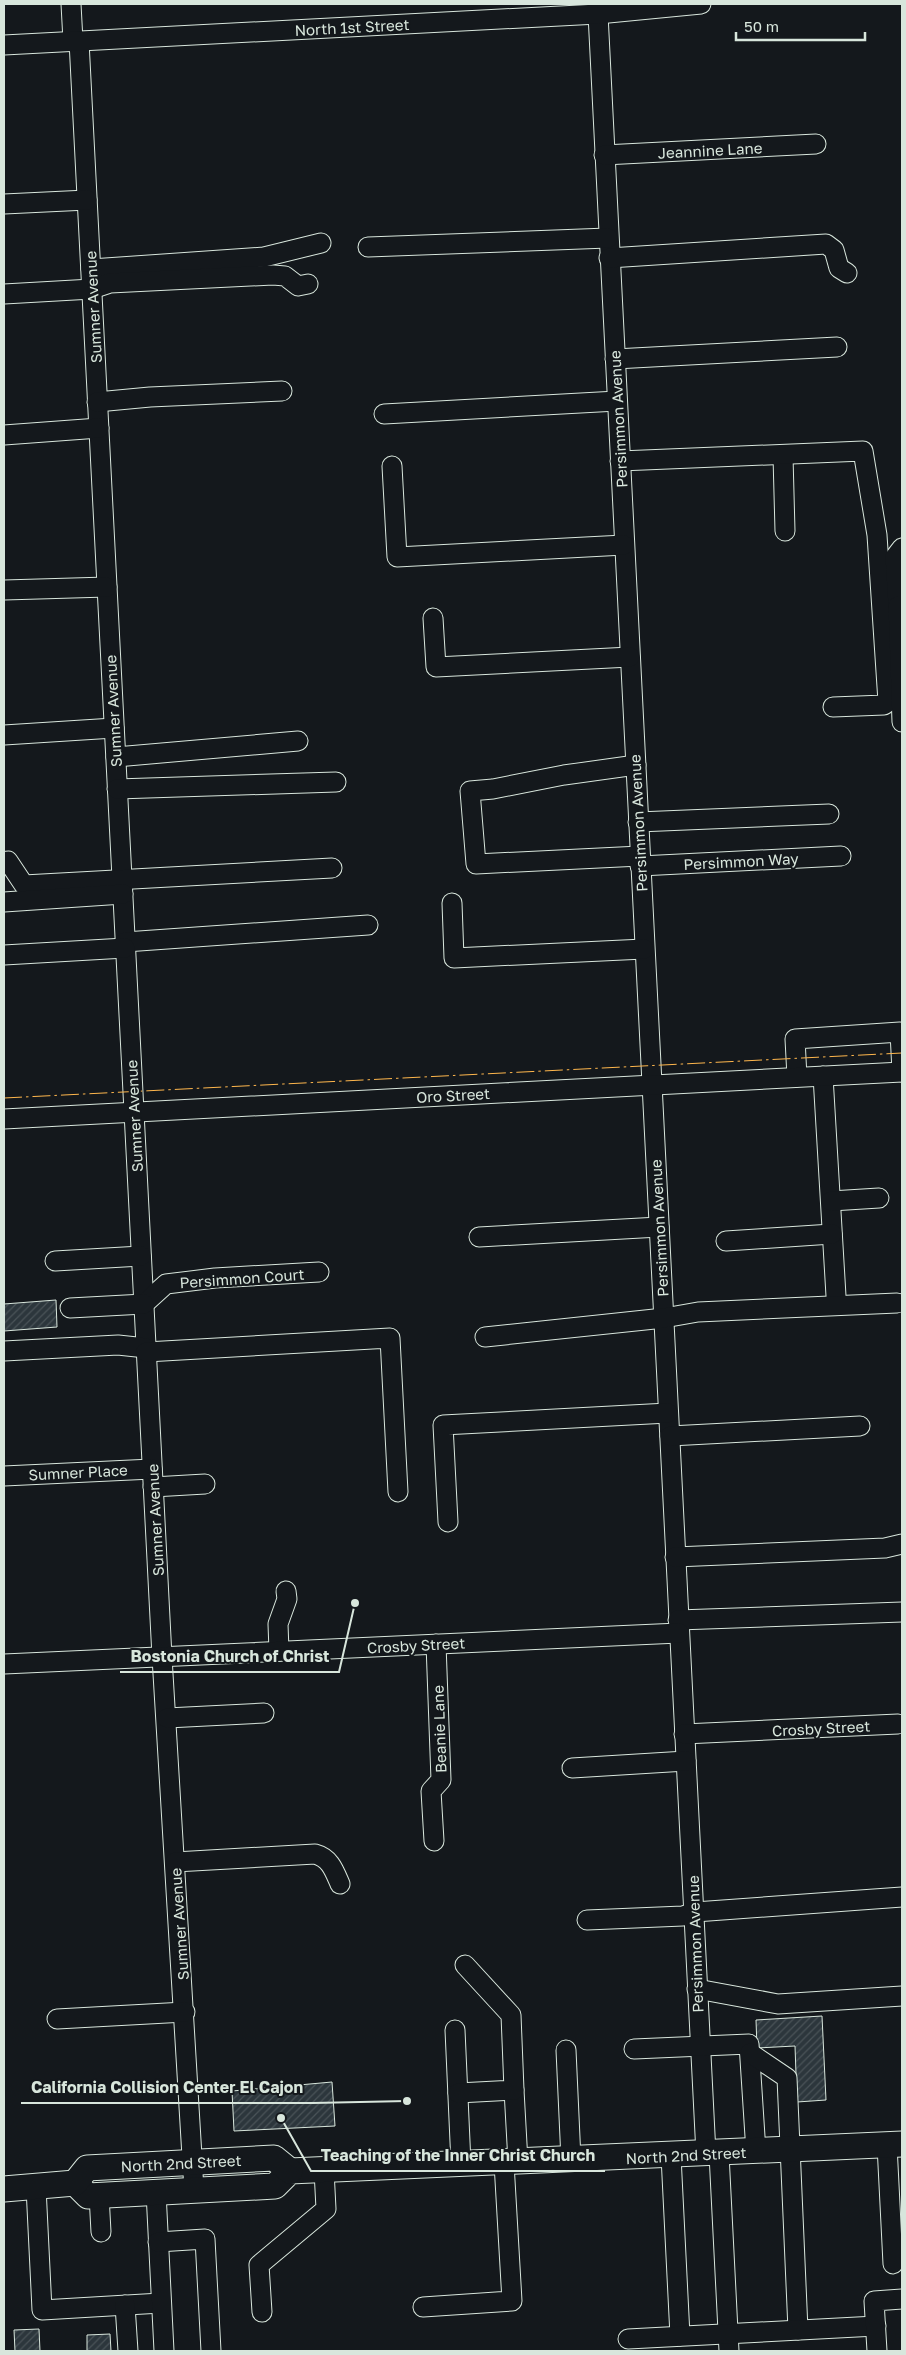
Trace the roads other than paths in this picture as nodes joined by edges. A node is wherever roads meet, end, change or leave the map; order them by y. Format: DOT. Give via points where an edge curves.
graph roads {
  1 [pos="71,4"];
  2 [pos="694,4"];
  3 [pos="701,4"];
  4 [pos="598,14"];
  5 [pos="76,41"];
  6 [pos="4,45"];
  7 [pos="816,144"];
  8 [pos="604,156"];
  9 [pos="87,200"];
  10 [pos="4,204"];
  11 [pos="608,238"];
  12 [pos="321,244"];
  13 [pos="368,247"];
  14 [pos="609,258"];
  15 [pos="91,268"];
  16 [pos="848,273"];
  17 [pos="308,284"];
  18 [pos="92,289"];
  19 [pos="4,294"];
  20 [pos="837,348"];
  21 [pos="615,359"];
  22 [pos="282,391"];
  23 [pos="617,401"];
  24 [pos="97,402"];
  25 [pos="384,414"];
  26 [pos="99,428"];
  27 [pos="4,435"];
  28 [pos="783,456"];
  29 [pos="620,461"];
  30 [pos="392,466"];
  31 [pos="786,531"];
  32 [pos="624,545"];
  33 [pos="902,548"];
  34 [pos="107,587"];
  35 [pos="4,590"];
  36 [pos="900,606"];
  37 [pos="433,618"];
  38 [pos="901,638"];
  39 [pos="630,657"];
  40 [pos="901,674"];
  41 [pos="833,707"];
  42 [pos="902,722"];
  43 [pos="114,728"];
  44 [pos="4,735"];
  45 [pos="298,741"];
  46 [pos="116,757"];
  47 [pos="636,765"];
  48 [pos="336,782"];
  49 [pos="117,790"];
  50 [pos="829,814"];
  51 [pos="638,822"];
  52 [pos="841,856"];
  53 [pos="640,861"];
  54 [pos="4,862"];
  55 [pos="332,868"];
  56 [pos="122,886"];
  57 [pos="4,902"];
  58 [pos="452,904"];
  59 [pos="368,925"];
  60 [pos="125,945"];
  61 [pos="644,949"];
  62 [pos="4,955"];
  63 [pos="902,1072"];
  64 [pos="823,1076"];
  65 [pos="797,1077"];
  66 [pos="652,1085"];
  67 [pos="134,1112"];
  68 [pos="4,1119"];
  69 [pos="878,1198"];
  70 [pos="831,1201"];
  71 [pos="659,1227"];
  72 [pos="832,1234"];
  73 [pos="479,1237"];
  74 [pos="726,1241"];
  75 [pos="141,1256"];
  76 [pos="56,1261"];
  77 [pos="318,1272"];
  78 [pos="836,1296"];
  79 [pos="897,1303"];
  80 [pos="144,1304"];
  81 [pos="70,1308"];
  82 [pos="664,1318"];
  83 [pos="486,1337"];
  84 [pos="146,1350"];
  85 [pos="4,1351"];
  86 [pos="668,1413"];
  87 [pos="860,1426"];
  88 [pos="670,1436"];
  89 [pos="4,1476"];
  90 [pos="153,1478"];
  91 [pos="205,1484"];
  92 [pos="398,1492"];
  93 [pos="448,1522"];
  94 [pos="902,1544"];
  95 [pos="675,1557"];
  96 [pos="286,1591"];
  97 [pos="902,1612"];
  98 [pos="679,1626"];
  99 [pos="436,1644"];
  100 [pos="279,1651"];
  101 [pos="162,1657"];
  102 [pos="4,1664"];
  103 [pos="264,1713"];
  104 [pos="167,1718"];
  105 [pos="898,1724"];
  106 [pos="684,1734"];
  107 [pos="686,1762"];
  108 [pos="572,1768"];
  109 [pos="434,1841"];
  110 [pos="175,1862"];
  111 [pos="340,1884"];
  112 [pos="902,1896"];
  113 [pos="695,1912"];
  114 [pos="587,1920"];
  115 [pos="465,1966"];
  116 [pos="697,1989"];
  117 [pos="902,1996"];
  118 [pos="185,2012"];
  119 [pos="57,2019"];
  120 [pos="456,2030"];
  121 [pos="700,2046"];
  122 [pos="634,2049"];
  123 [pos="566,2050"];
  124 [pos="750,2053"];
  125 [pos="514,2090"];
  126 [pos="458,2093"];
  127 [pos="895,2145"];
  128 [pos="790,2150"];
  129 [pos="756,2152"];
  130 [pos="712,2154"];
  131 [pos="671,2156"];
  132 [pos="571,2160"];
  133 [pos="192,2162"];
  134 [pos="511,2162"];
  135 [pos="461,2164"];
  136 [pos="324,2170"];
  137 [pos="290,2172"];
  138 [pos="75,2184"];
  139 [pos="36,2187"];
  140 [pos="4,2189"];
  141 [pos="194,2190"];
  142 [pos="156,2192"];
  143 [pos="102,2195"];
  144 [pos="101,2232"];
  145 [pos="158,2242"];
  146 [pos="893,2264"];
  147 [pos="902,2299"];
  148 [pos="161,2303"];
  149 [pos="125,2305"];
  150 [pos="423,2307"];
  151 [pos="262,2312"];
  152 [pos="876,2326"];
  153 [pos="798,2330"];
  154 [pos="680,2336"];
  155 [pos="628,2339"];
  156 [pos="729,2343"];
  157 [pos="128,2351"];
  158 [pos="164,2351"];
  159 [pos="211,2351"];
  160 [pos="877,2351"];
  1 -- 5 [label="street, Sumner Avenue"];
  2 -- 3 [label="street, North 1st Street"];
  2 -- 4 [label="street, North 1st Street"];
  4 -- 5 [label="street, North 1st Street"];
  4 -- 8 [label="street, Persimmon Avenue"];
  5 -- 6 [label="street, North 1st Street"];
  5 -- 9 [label="street, Sumner Avenue"];
  7 -- 8 [label="street, Jeannine Lane"];
  8 -- 11 [label="street, Persimmon Avenue"];
  9 -- 10 [label="street"];
  9 -- 15 [label="street, Sumner Avenue"];
  11 -- 13 [label="street"];
  11 -- 14 [label="street, Persimmon Avenue"];
  12 -- 15 [label="street" via="264,257"];
  14 -- 16 [label="street" via="826,244 834,250 840,268"];
  14 -- 21 [label="street, Persimmon Avenue"];
  15 -- 18 [label="street, Sumner Avenue"];
  17 -- 18 [label="street" via="298,286 285,276 272,275 110,283"];
  18 -- 19 [label="street"];
  18 -- 24 [label="street, Sumner Avenue"];
  20 -- 21 [label="street"];
  21 -- 23 [label="street, Persimmon Avenue"];
  22 -- 24 [label="street"];
  23 -- 25 [label="street"];
  23 -- 29 [label="street, Persimmon Avenue"];
  24 -- 26 [label="street, Sumner Avenue"];
  26 -- 27 [label="street"];
  26 -- 34 [label="street, Sumner Avenue"];
  28 -- 29 [label="street"];
  28 -- 31 [label="street"];
  28 -- 41 [label="street" via="863,451 877,535 888,702 884,705"];
  29 -- 32 [label="street, Persimmon Avenue"];
  30 -- 32 [label="street" via="397,558"];
  32 -- 39 [label="street, Persimmon Avenue"];
  33 -- 36 [label="street" via="895,557"];
  34 -- 35 [label="street"];
  34 -- 43 [label="street, Sumner Avenue"];
  36 -- 38 [label="street"];
  37 -- 39 [label="street" via="436,667"];
  38 -- 40 [label="street"];
  39 -- 47 [label="street, Persimmon Avenue"];
  40 -- 42 [label="street"];
  43 -- 44 [label="street"];
  43 -- 46 [label="street, Sumner Avenue"];
  45 -- 46 [label="street"];
  46 -- 49 [label="street, Sumner Avenue"];
  47 -- 51 [label="street, Persimmon Avenue"];
  47 -- 53 [label="street, Persimmon Way" via="470,790 476,864"];
  48 -- 49 [label="street"];
  49 -- 56 [label="street, Sumner Avenue"];
  50 -- 51 [label="street"];
  51 -- 53 [label="street, Persimmon Avenue"];
  52 -- 53 [label="street, Persimmon Way"];
  53 -- 61 [label="street, Persimmon Avenue"];
  54 -- 56 [label="street" via="8,861 24,885"];
  55 -- 56 [label="street"];
  56 -- 57 [label="street"];
  56 -- 60 [label="street, Sumner Avenue"];
  58 -- 61 [label="street" via="454,958"];
  59 -- 60 [label="street"];
  60 -- 62 [label="street"];
  60 -- 67 [label="street, Sumner Avenue"];
  61 -- 66 [label="street, Persimmon Avenue"];
  63 -- 64 [label="street, Oro Street"];
  63 -- 65 [label="street" via="900,1032 795,1039"];
  64 -- 65 [label="street, Oro Street"];
  64 -- 70 [label="street"];
  65 -- 66 [label="street, Oro Street"];
  66 -- 67 [label="street, Oro Street"];
  66 -- 71 [label="street, Persimmon Avenue"];
  67 -- 68 [label="street, Oro Street"];
  67 -- 75 [label="street, Sumner Avenue"];
  69 -- 70 [label="street"];
  70 -- 72 [label="street"];
  71 -- 73 [label="street"];
  71 -- 82 [label="street, Persimmon Avenue"];
  72 -- 74 [label="street"];
  72 -- 78 [label="street"];
  75 -- 76 [label="street"];
  75 -- 80 [label="street, Sumner Avenue"];
  77 -- 80 [label="street, Persimmon Court" via="166,1284"];
  79 -- 82 [label="street" via="698,1312"];
  80 -- 81 [label="street"];
  80 -- 84 [label="street, Sumner Avenue"];
  82 -- 83 [label="street"];
  82 -- 86 [label="street, Persimmon Avenue"];
  84 -- 85 [label="street" via="118,1345"];
  84 -- 90 [label="street, Sumner Avenue"];
  84 -- 92 [label="street" via="390,1338"];
  86 -- 88 [label="street, Persimmon Avenue"];
  86 -- 93 [label="street" via="443,1425"];
  87 -- 88 [label="street"];
  88 -- 95 [label="street, Persimmon Avenue"];
  89 -- 90 [label="street, Sumner Place"];
  90 -- 91 [label="street, Sumner Place"];
  90 -- 101 [label="street, Sumner Avenue"];
  94 -- 95 [label="street" via="885,1548"];
  95 -- 98 [label="street, Persimmon Avenue"];
  96 -- 100 [label="street" via="287,1599 278,1624"];
  97 -- 98 [label="street, Crosby Street"];
  98 -- 99 [label="street, Crosby Street"];
  98 -- 106 [label="street, Persimmon Avenue"];
  99 -- 100 [label="street, Crosby Street"];
  99 -- 109 [label="street, Beanie Lane" via="442,1780 431,1791"];
  100 -- 101 [label="street, Crosby Street"];
  101 -- 102 [label="street, Crosby Street"];
  101 -- 104 [label="street, Sumner Avenue"];
  103 -- 104 [label="street"];
  104 -- 110 [label="street, Sumner Avenue"];
  105 -- 106 [label="street, Crosby Street"];
  106 -- 107 [label="street, Persimmon Avenue"];
  107 -- 108 [label="street"];
  107 -- 113 [label="street, Persimmon Avenue"];
  110 -- 111 [label="street" via="315,1854 324,1857 332,1866"];
  110 -- 118 [label="street, Sumner Avenue"];
  112 -- 113 [label="street"];
  113 -- 114 [label="street" via="683,1916"];
  113 -- 116 [label="street, Persimmon Avenue"];
  115 -- 125 [label="street" via="511,2016"];
  116 -- 117 [label="street" via="778,2004"];
  116 -- 121 [label="street, Persimmon Avenue"];
  118 -- 119 [label="street"];
  118 -- 133 [label="street, Sumner Avenue"];
  120 -- 126 [label="street"];
  121 -- 122 [label="street"];
  121 -- 124 [label="street" via="749,2044"];
  121 -- 130 [label="street, Persimmon Avenue"];
  123 -- 132 [label="street"];
  124 -- 128 [label="street" via="786,2078"];
  124 -- 129 [label="street"];
  125 -- 126 [label="street"];
  125 -- 134 [label="street"];
  126 -- 135 [label="street"];
  127 -- 128 [label="main road, North 2nd Street"];
  127 -- 146 [label="street"];
  128 -- 129 [label="main road, North 2nd Street"];
  128 -- 153 [label="street"];
  129 -- 130 [label="main road, North 2nd Street"];
  130 -- 131 [label="main road, North 2nd Street"];
  130 -- 156 [label="street, Persimmon Avenue"];
  131 -- 132 [label="main road, North 2nd Street"];
  131 -- 154 [label="street"];
  132 -- 134 [label="main road, North 2nd Street"];
  133 -- 137 [label="main road, North 2nd Street" via="274,2158"];
  133 -- 138 [label="main road, North 2nd Street" via="87,2168"];
  133 -- 141 [label="street, Sumner Avenue"];
  133 -- 143 [label="main road" via="168,2180 134,2181"];
  134 -- 135 [label="main road, North 2nd Street"];
  134 -- 150 [label="street" via="512,2301"];
  135 -- 136 [label="main road, North 2nd Street"];
  136 -- 137 [label="main road, North 2nd Street"];
  136 -- 151 [label="street" via="326,2209 259,2265"];
  137 -- 141 [label="main road, North 2nd Street" via="275,2186"];
  138 -- 139 [label="main road"];
  138 -- 143 [label="main road, North 2nd Street" via="88,2196"];
  139 -- 140 [label="main road"];
  139 -- 149 [label="street" via="42,2310"];
  141 -- 142 [label="main road, North 2nd Street"];
  142 -- 143 [label="main road, North 2nd Street"];
  142 -- 145 [label="street"];
  143 -- 144 [label="street"];
  145 -- 148 [label="street"];
  145 -- 159 [label="street" via="205,2239"];
  147 -- 152 [label="street" via="874,2301"];
  148 -- 149 [label="street"];
  148 -- 158 [label="street"];
  149 -- 157 [label="street"];
  152 -- 153 [label="street"];
  152 -- 160 [label="street"];
  153 -- 156 [label="street"];
  154 -- 155 [label="street"];
  154 -- 156 [label="street"];
}
